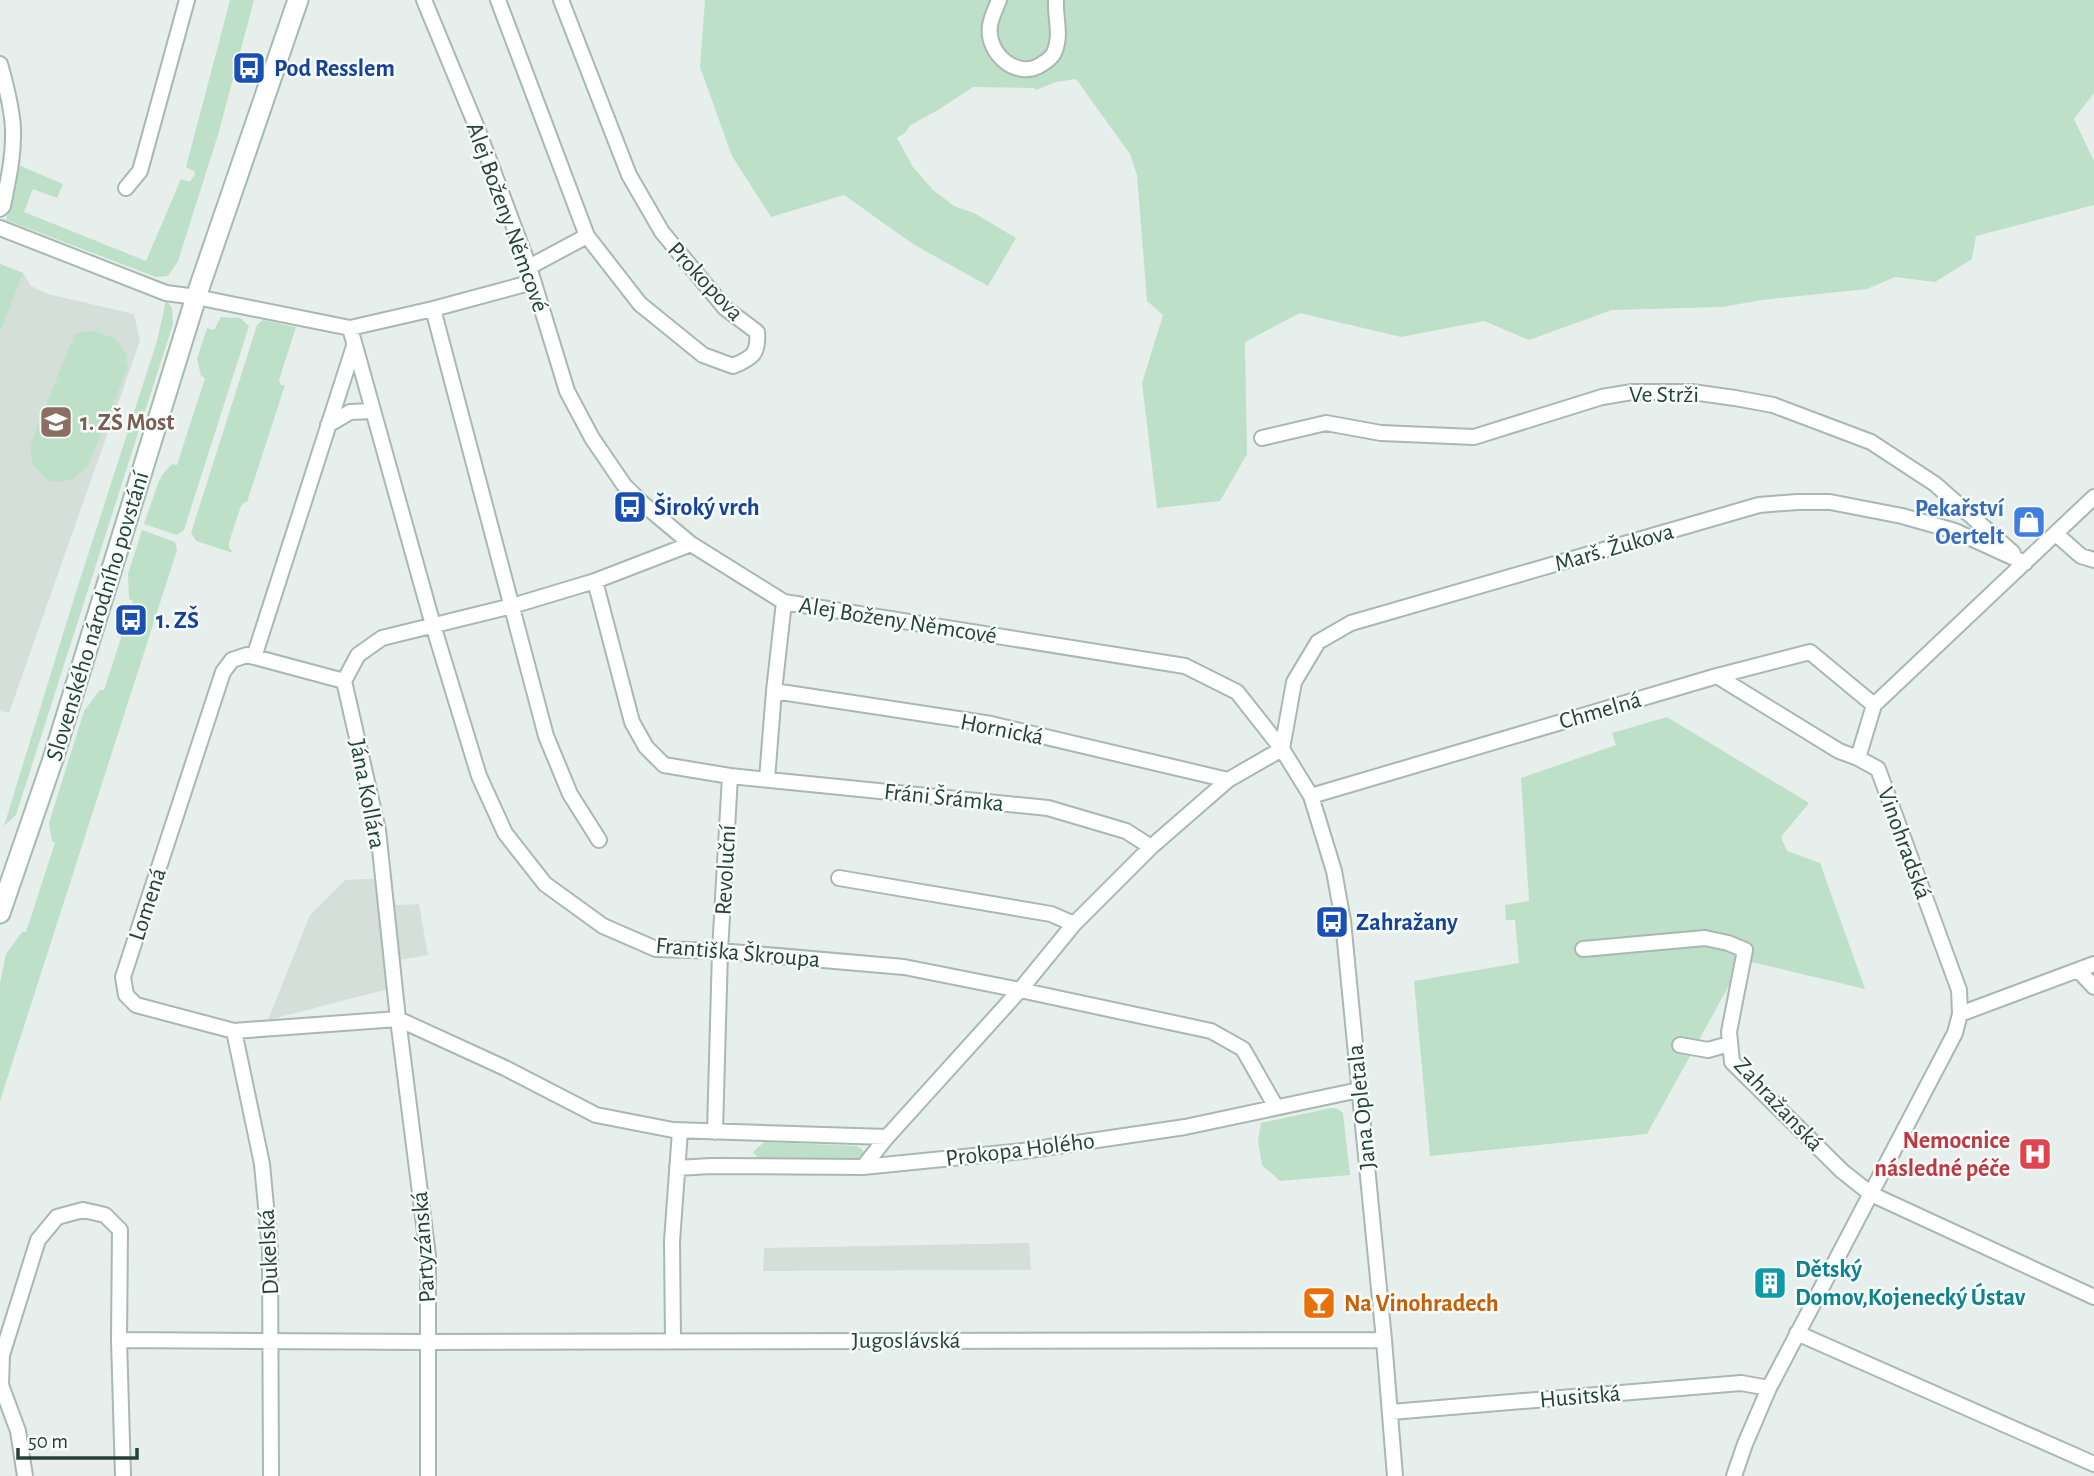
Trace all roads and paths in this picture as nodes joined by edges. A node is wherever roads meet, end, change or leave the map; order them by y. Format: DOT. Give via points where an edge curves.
graph roads {
  1 [pos="187,0"];
  2 [pos="298,0"];
  3 [pos="424,0"];
  4 [pos="498,0"];
  5 [pos="561,0"];
  6 [pos="999,0"];
  7 [pos="1056,0"];
  8 [pos="0,64"];
  9 [pos="126,188"];
  10 [pos="0,209"];
  11 [pos="0,228"];
  12 [pos="587,236"];
  13 [pos="529,267"];
  14 [pos="533,282"];
  15 [pos="196,297"];
  16 [pos="433,309"];
  17 [pos="350,328"];
  18 [pos="355,345"];
  19 [pos="373,411"];
  20 [pos="328,425"];
  21 [pos="1262,438"];
  22 [pos="2094,498"];
  23 [pos="2056,534"];
  24 [pos="691,544"];
  25 [pos="2094,560"];
  26 [pos="2025,564"];
  27 [pos="595,581"];
  28 [pos="784,602"];
  29 [pos="512,606"];
  30 [pos="433,625"];
  31 [pos="254,657"];
  32 [pos="1717,676"];
  33 [pos="344,681"];
  34 [pos="774,691"];
  35 [pos="1874,705"];
  36 [pos="1282,749"];
  37 [pos="1858,758"];
  38 [pos="730,776"];
  39 [pos="767,779"];
  40 [pos="1228,780"];
  41 [pos="1311,796"];
  42 [pos="599,840"];
  43 [pos="1152,847"];
  44 [pos="839,878"];
  45 [pos="0,913"];
  46 [pos="1074,924"];
  47 [pos="1583,949"];
  48 [pos="720,951"];
  49 [pos="2094,964"];
  50 [pos="2078,970"];
  51 [pos="2094,987"];
  52 [pos="1020,990"];
  53 [pos="1960,1014"];
  54 [pos="398,1019"];
  55 [pos="234,1031"];
  56 [pos="1729,1044"];
  57 [pos="1680,1045"];
  58 [pos="1359,1090"];
  59 [pos="1276,1107"];
  60 [pos="680,1131"];
  61 [pos="715,1132"];
  62 [pos="887,1136"];
  63 [pos="863,1167"];
  64 [pos="677,1168"];
  65 [pos="1871,1194"];
  66 [pos="2094,1297"];
  67 [pos="1797,1333"];
  68 [pos="119,1340"];
  69 [pos="673,1340"];
  70 [pos="1384,1340"];
  71 [pos="271,1341"];
  72 [pos="428,1342"];
  73 [pos="1769,1388"];
  74 [pos="1391,1412"];
  75 [pos="2094,1464"];
  76 [pos="25,1476"];
  77 [pos="123,1476"];
  78 [pos="271,1476"];
  79 [pos="428,1476"];
  80 [pos="1395,1476"];
  81 [pos="1734,1476"];
  1 -- 9 [label="street" via="140,171"];
  2 -- 15 [label="street, Slovenského národního povstání"];
  3 -- 13 [label="street, Alej Boženy Němcové"];
  4 -- 12 [label="street, Prokopova"];
  5 -- 12 [label="street, Prokopova" via="629,175 662,232 725,308 757,332 758,346 750,359 733,366 703,355 640,304"];
  6 -- 7 [label="street" via="989,27 993,44 1002,60 1025,70 1053,57 1059,32"];
  8 -- 10 [label="street" via="13,130 11,169"];
  11 -- 15 [label="street" via="166,293"];
  12 -- 13 [label="street"];
  13 -- 14 [label="street, Alej Boženy Němcové"];
  14 -- 16 [label="street"];
  14 -- 24 [label="street, Alej Boženy Němcové" via="567,391 592,438 624,485"];
  15 -- 17 [label="street"];
  15 -- 45 [label="street, Slovenského národního povstání" via="53,759"];
  16 -- 17 [label="street"];
  16 -- 29 [label="street"];
  17 -- 18 [label="street, Františka Škroupa"];
  18 -- 19 [label="street, Františka Škroupa"];
  18 -- 20 [label="street"];
  19 -- 20 [label="street" via="350,412"];
  19 -- 30 [label="street, Františka Škroupa"];
  20 -- 31 [label="street"];
  21 -- 26 [label="street, Ve Strži" via="1325,423 1381,433 1474,437 1632,392 1735,397 1773,405 1871,442 1935,484"];
  22 -- 23 [label="street"];
  23 -- 25 [label="street" via="2081,556"];
  23 -- 26 [label="street"];
  24 -- 27 [label="street"];
  24 -- 28 [label="street, Alej Boženy Němcové"];
  26 -- 35 [label="street"];
  26 -- 36 [label="street, Marš. Žukova" via="1955,531 1902,516 1830,502 1759,505 1351,623 1318,642 1294,682"];
  27 -- 29 [label="street"];
  27 -- 38 [label="street, Fráni Šrámka" via="632,722 646,747 664,765"];
  28 -- 34 [label="street"];
  28 -- 36 [label="street, Alej Boženy Němcové" via="1185,666 1237,692"];
  29 -- 30 [label="street"];
  29 -- 42 [label="street" via="546,736 570,794"];
  30 -- 33 [label="street" via="382,638 358,655"];
  30 -- 48 [label="street, Františka Škroupa" via="479,776 505,833 545,884 603,926 656,949"];
  31 -- 33 [label="street"];
  31 -- 55 [label="street, Lomená" via="232,660 223,672 123,977 126,995 136,1005"];
  32 -- 35 [label="street, Chmelná" via="1810,652"];
  32 -- 37 [label="street, Vinohradská" via="1839,751"];
  32 -- 41 [label="street, Chmelná"];
  33 -- 54 [label="street, Jána Kollára" via="378,830"];
  34 -- 39 [label="street"];
  34 -- 40 [label="street, Hornická" via="991,724"];
  35 -- 37 [label="street"];
  36 -- 40 [label="street"];
  36 -- 41 [label="street, Jana Opletala"];
  37 -- 53 [label="street, Vinohradská" via="1878,769 1959,990"];
  38 -- 39 [label="street, Fráni Šrámka"];
  38 -- 48 [label="street, Revoluční"];
  39 -- 43 [label="street, Fráni Šrámka" via="1048,808 1126,831"];
  40 -- 43 [label="street"];
  41 -- 58 [label="street, Jana Opletala" via="1334,871 1343,921"];
  43 -- 46 [label="street"];
  44 -- 46 [label="street" via="1051,914"];
  46 -- 52 [label="street"];
  47 -- 56 [label="street, Zahražanská" via="1705,938 1745,950"];
  48 -- 52 [label="street, Františka Škroupa" via="904,967"];
  48 -- 61 [label="street, Revoluční"];
  49 -- 50 [label="street"];
  50 -- 51 [label="street"];
  50 -- 53 [label="street"];
  52 -- 59 [label="street, Františka Škroupa" via="1211,1031 1243,1049"];
  52 -- 62 [label="street"];
  53 -- 65 [label="street, Vinohradská" via="1955,1033"];
  54 -- 55 [label="street, Lomená"];
  54 -- 60 [label="street" via="596,1115"];
  54 -- 72 [label="street, Partyzánská" via="428,1256"];
  55 -- 71 [label="street, Dukelská" via="262,1164 270,1248"];
  56 -- 57 [label="street" via="1708,1050"];
  56 -- 65 [label="street, Zahražanská" via="1732,1062"];
  58 -- 59 [label="street, Prokopa Holého"];
  58 -- 70 [label="street, Jana Opletala"];
  59 -- 63 [label="street, Prokopa Holého" via="1185,1127 1037,1149"];
  60 -- 61 [label="street"];
  60 -- 64 [label="street"];
  61 -- 62 [label="street"];
  62 -- 63 [label="street"];
  63 -- 64 [label="street, Prokopa Holého"];
  64 -- 69 [label="street"];
  65 -- 66 [label="street, Zahražanská"];
  65 -- 67 [label="street, Vinohradská"];
  67 -- 73 [label="street, Vinohradská"];
  67 -- 75 [label="street"];
  68 -- 71 [label="street, Jugoslávská"];
  68 -- 76 [label="street" via="120,1230 105,1215 83,1210 57,1217 38,1240 2,1355 1,1385 18,1431"];
  68 -- 77 [label="street"];
  69 -- 70 [label="street, Jugoslávská"];
  69 -- 72 [label="street, Jugoslávská"];
  70 -- 74 [label="street, Jana Opletala"];
  71 -- 72 [label="street, Jugoslávská"];
  71 -- 78 [label="street, Dukelská"];
  72 -- 79 [label="street, Partyzánská"];
  73 -- 74 [label="street, Husitská" via="1741,1383"];
  73 -- 81 [label="street, Vinohradská"];
  74 -- 80 [label="street, Jana Opletala"];
}
